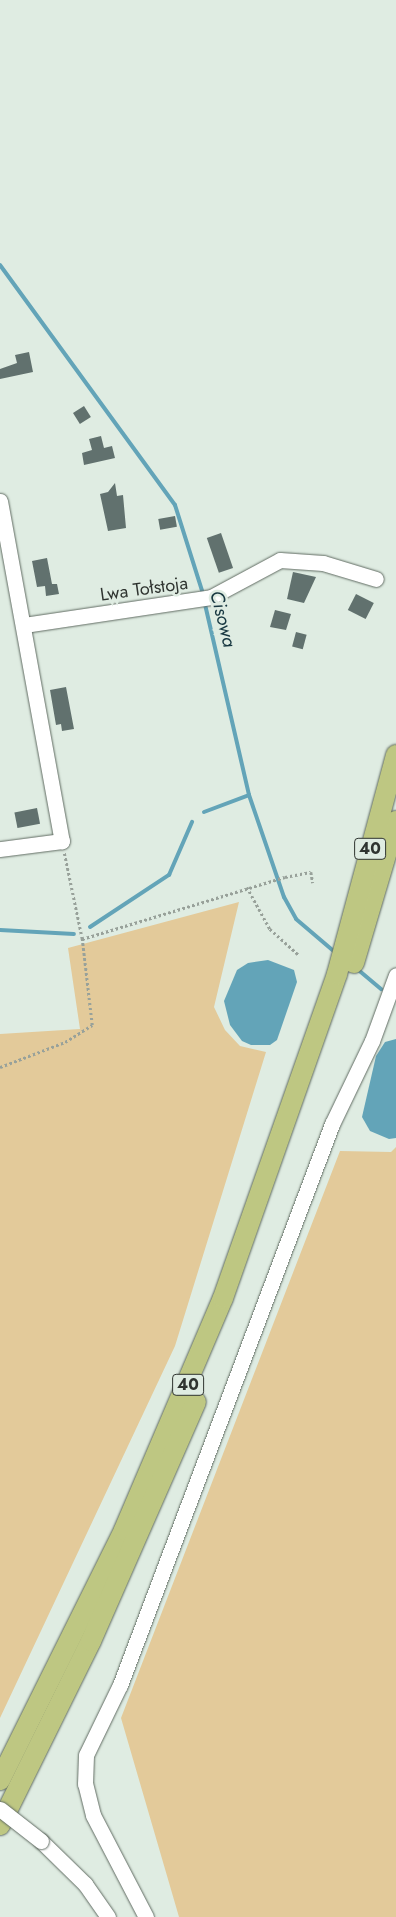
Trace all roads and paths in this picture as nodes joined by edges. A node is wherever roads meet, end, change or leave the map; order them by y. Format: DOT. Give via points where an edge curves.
graph roads {
  1 [pos="0,501"];
  2 [pos="376,579"];
  3 [pos="24,625"];
  4 [pos="396,755"];
  5 [pos="396,821"];
  6 [pos="62,841"];
  7 [pos="0,849"];
  8 [pos="313,883"];
  9 [pos="248,887"];
  10 [pos="82,939"];
  11 [pos="352,948"];
  12 [pos="298,954"];
  13 [pos="396,975"];
  14 [pos="343,978"];
  15 [pos="0,1067"];
  16 [pos="0,1780"];
  17 [pos="0,1809"];
  18 [pos="0,1825"];
  19 [pos="108,1917"];
  20 [pos="146,1917"];
  1 -- 3 [label="street"];
  2 -- 3 [label="street, Lwa Tołstoja" via="323,563 280,560 211,597"];
  3 -- 6 [label="street"];
  4 -- 11 [label="main road, 40"];
  5 -- 11 [label="main road, 40"];
  6 -- 7 [label="street"];
  6 -- 10 [label="path"];
  8 -- 9 [label="path" via="311,872"];
  9 -- 10 [label="path"];
  9 -- 12 [label="path" via="270,929"];
  10 -- 15 [label="path" via="92,1025 65,1042"];
  11 -- 14 [label="main road, 40"];
  13 -- 20 [label="street" via="372,1041 332,1124 120,1685 86,1755 85,1784 93,1815"];
  14 -- 16 [label="main road, 40" via="178,1408 102,1577"];
  14 -- 18 [label="main road, 40" via="284,1172 165,1475 75,1676"];
  17 -- 19 [label="street, bridge" via="41,1841 85,1884"];
}
